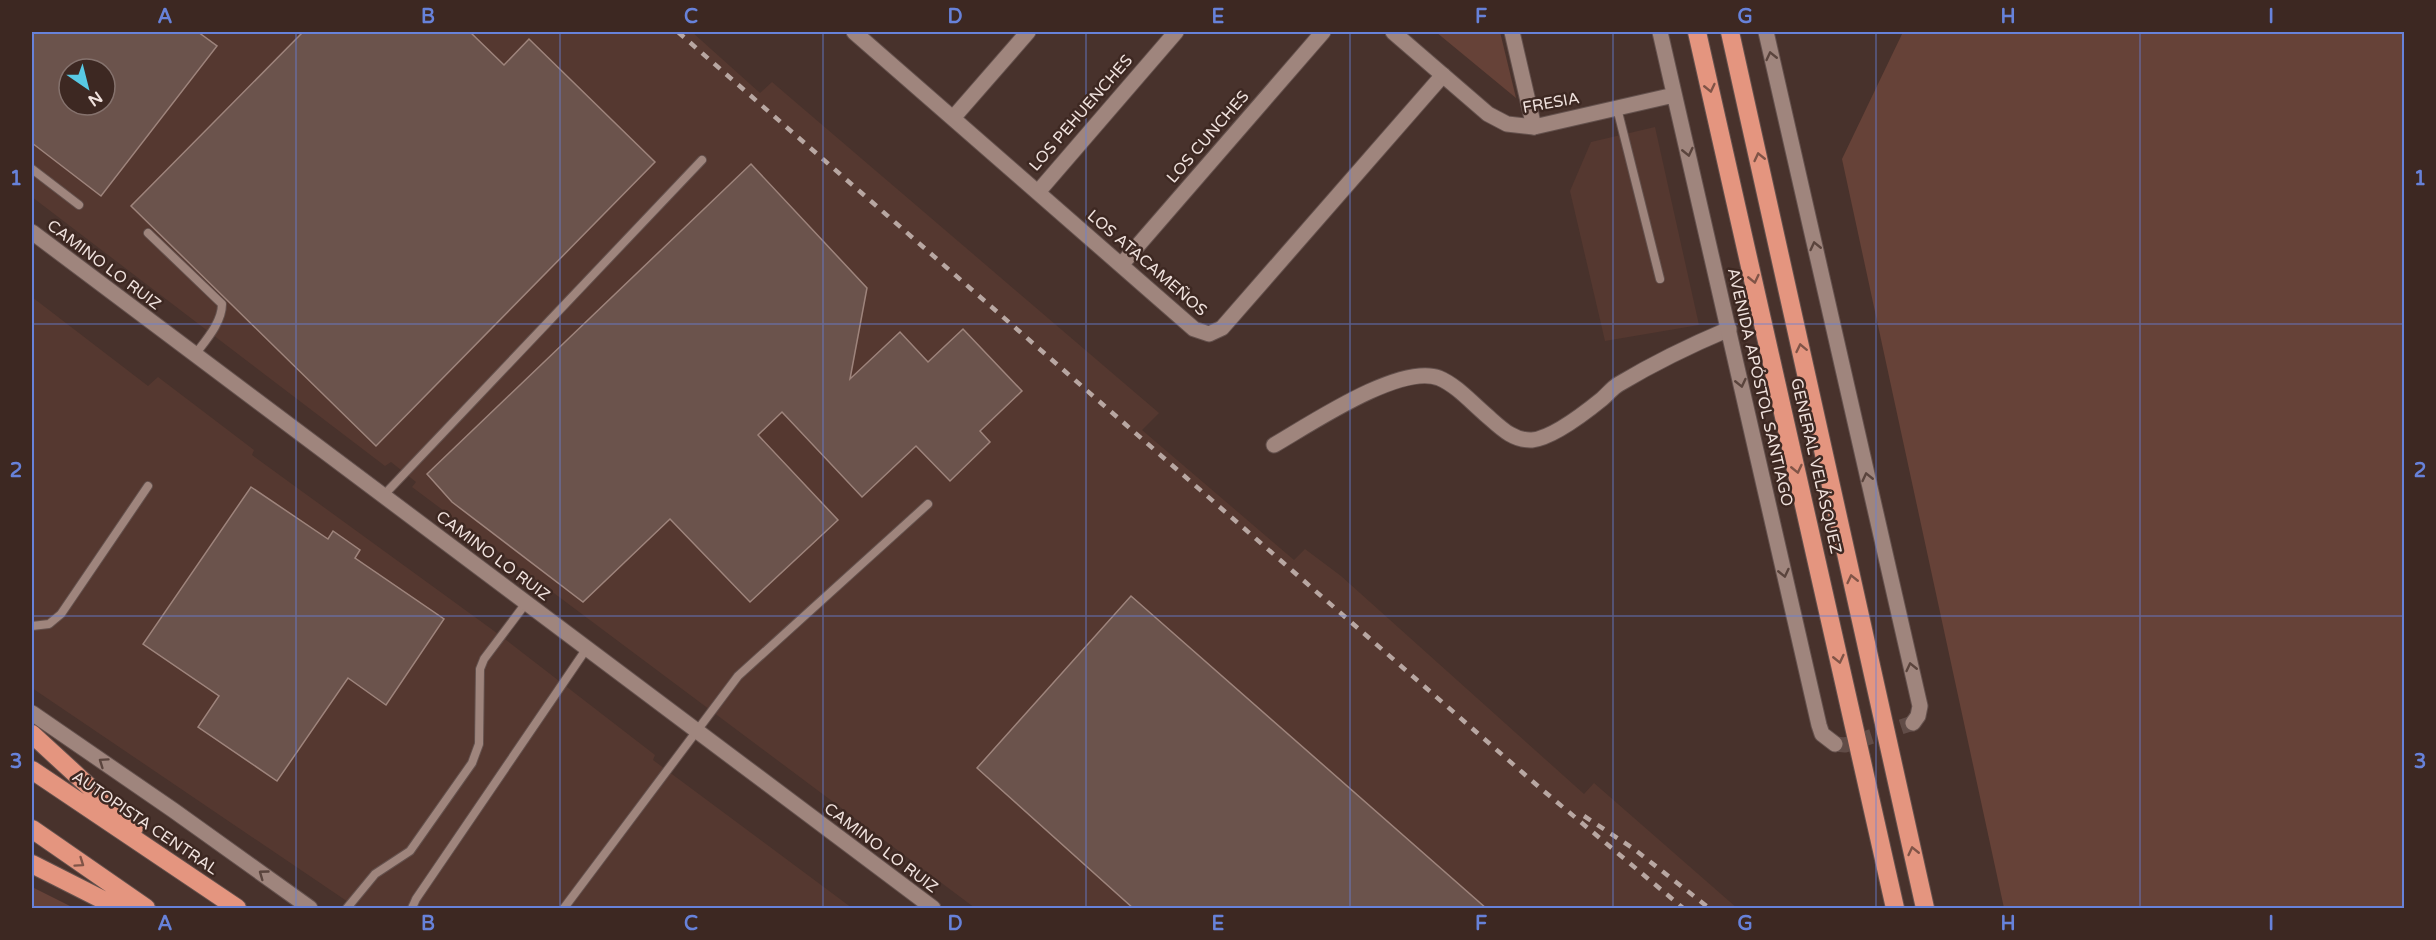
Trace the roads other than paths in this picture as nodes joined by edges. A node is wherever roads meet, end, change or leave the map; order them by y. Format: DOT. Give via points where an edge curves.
graph roads {
  1 [pos="1029,32"];
  2 [pos="1176,32"];
  3 [pos="1323,32"];
  4 [pos="1393,32"];
  5 [pos="1512,32"];
  6 [pos="1660,32"];
  7 [pos="1697,32"];
  8 [pos="1730,32"];
  9 [pos="1766,32"];
  10 [pos="864,34"];
  11 [pos="1443,75"];
  12 [pos="1674,95"];
  13 [pos="1617,108"];
  14 [pos="953,118"];
  15 [pos="1534,127"];
  16 [pos="702,160"];
  17 [pos="32,169"];
  18 [pos="1038,192"];
  19 [pos="79,205"];
  20 [pos="32,232"];
  21 [pos="148,233"];
  22 [pos="1121,265"];
  23 [pos="1660,279"];
  24 [pos="1729,329"];
  25 [pos="194,356"];
  26 [pos="1274,445"];
  27 [pos="148,486"];
  28 [pos="383,496"];
  29 [pos="928,504"];
  30 [pos="526,603"];
  31 [pos="32,626"];
  32 [pos="586,648"];
  33 [pos="32,713"];
  34 [pos="1913,723"];
  35 [pos="696,732"];
  36 [pos="32,735"];
  37 [pos="1835,744"];
  38 [pos="32,770"];
  39 [pos="32,829"];
  40 [pos="32,864"];
  41 [pos="190,876"];
  42 [pos="119,909"];
  43 [pos="146,909"];
  44 [pos="237,909"];
  45 [pos="310,909"];
  46 [pos="347,909"];
  47 [pos="412,909"];
  48 [pos="564,909"];
  49 [pos="933,909"];
  50 [pos="1895,909"];
  51 [pos="1926,909"];
  1 -- 14 [label="street"];
  2 -- 18 [label="street, LOS PEHUENCHES"];
  3 -- 22 [label="street, LOS CUNCHES"];
  4 -- 11 [label="street, FRESIA"];
  5 -- 15 [label="street"];
  6 -- 12 [label="street, AVENIDA APÓSTOL SANTIAGO"];
  7 -- 50 [label="highway, GENERAL VELÁSQUEZ, one-way"];
  51 -- 8 [label="highway, GENERAL VELÁSQUEZ, one-way"];
  34 -- 9 [label="street, one-way" via="1920,706"];
  10 -- 14 [label="street, LOS ATACAMEÑOS"];
  11 -- 15 [label="street, FRESIA" via="1497,120"];
  11 -- 22 [label="street, LOS ATACAMEÑOS" via="1216,333 1198,332"];
  12 -- 13 [label="street, FRESIA"];
  12 -- 24 [label="street, AVENIDA APÓSTOL SANTIAGO, one-way"];
  13 -- 15 [label="street, FRESIA"];
  13 -- 23 [label="lane"];
  14 -- 18 [label="street, LOS ATACAMEÑOS"];
  16 -- 28 [label="lane"];
  17 -- 19 [label="lane"];
  18 -- 22 [label="street, LOS ATACAMEÑOS"];
  20 -- 25 [label="street, CAMINO LO RUIZ"];
  21 -- 25 [label="lane" via="222,304 222,313"];
  24 -- 26 [label="street" via="1616,386 1544,437 1525,440 1508,434 1446,382 1421,375 1359,397"];
  24 -- 37 [label="street, AVENIDA APÓSTOL SANTIAGO, one-way" via="1819,725 1822,734"];
  25 -- 28 [label="street, CAMINO LO RUIZ"];
  27 -- 31 [label="lane" via="61,614 49,624"];
  28 -- 30 [label="street, CAMINO LO RUIZ"];
  29 -- 35 [label="lane" via="738,676"];
  30 -- 32 [label="street, CAMINO LO RUIZ"];
  30 -- 46 [label="lane" via="480,669 479,744 472,763 410,851 375,874"];
  32 -- 35 [label="street, CAMINO LO RUIZ"];
  32 -- 47 [label="lane"];
  45 -- 33 [label="street, one-way"];
  35 -- 48 [label="lane"];
  35 -- 49 [label="street, CAMINO LO RUIZ"];
  36 -- 41 [label="highway"];
  38 -- 41 [label="highway, AUTOPISTA CENTRAL"];
  39 -- 43 [label="highway, one-way"];
  40 -- 42 [label="highway"];
  41 -- 44 [label="highway, AUTOPISTA CENTRAL"];
}
